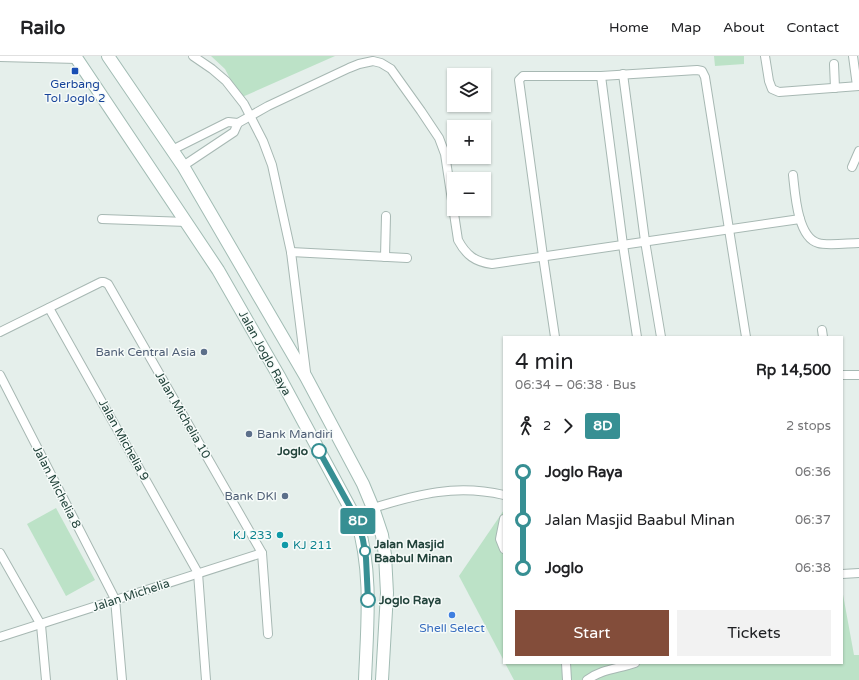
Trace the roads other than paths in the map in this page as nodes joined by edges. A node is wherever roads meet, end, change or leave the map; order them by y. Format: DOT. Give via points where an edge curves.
graph roads {
  1 [pos="108,56"];
  2 [pos="193,56"];
  3 [pos="765,56"];
  4 [pos="853,56"];
  5 [pos="0,57"];
  6 [pos="76,58"];
  7 [pos="834,64"];
  8 [pos="623,74"];
  9 [pos="601,76"];
  10 [pos="858,86"];
  11 [pos="835,88"];
  12 [pos="250,116"];
  13 [pos="238,123"];
  14 [pos="172,150"];
  15 [pos="859,151"];
  16 [pos="183,166"];
  17 [pos="852,167"];
  18 [pos="793,175"];
  19 [pos="386,216"];
  20 [pos="102,219"];
  21 [pos="800,219"];
  22 [pos="187,222"];
  23 [pos="729,230"];
  24 [pos="646,241"];
  25 [pos="859,243"];
  26 [pos="623,245"];
  27 [pos="291,252"];
  28 [pos="542,256"];
  29 [pos="385,257"];
  30 [pos="407,258"];
  31 [pos="49,308"];
  32 [pos="0,332"];
  33 [pos="555,336"];
  34 [pos="636,336"];
  35 [pos="661,336"];
  36 [pos="746,336"];
  37 [pos="0,375"];
  38 [pos="843,375"];
  39 [pos="859,376"];
  40 [pos="306,377"];
  41 [pos="363,484"];
  42 [pos="344,495"];
  43 [pos="503,495"];
  44 [pos="373,508"];
  45 [pos="503,524"];
  46 [pos="503,546"];
  47 [pos="0,553"];
  48 [pos="262,553"];
  49 [pos="198,573"];
  50 [pos="859,573"];
  51 [pos="843,574"];
  52 [pos="115,599"];
  53 [pos="41,625"];
  54 [pos="268,634"];
  55 [pos="0,637"];
  56 [pos="566,664"];
  57 [pos="631,664"];
  58 [pos="46,680"];
  59 [pos="122,680"];
  60 [pos="206,680"];
  61 [pos="365,680"];
  62 [pos="382,680"];
  63 [pos="567,680"];
  64 [pos="587,680"];
  1 -- 14 [label="main road, Jalan Joglo Raya"];
  2 -- 12 [label="street" via="226,81"];
  3 -- 11 [label="street" via="769,81 772,88 779,92"];
  4 -- 10 [label="street"];
  5 -- 6 [label="street"];
  6 -- 22 [label="main road, Jalan Joglo Raya"];
  7 -- 11 [label="street"];
  8 -- 9 [label="street"];
  8 -- 23 [label="street" via="697,70 704,73"];
  8 -- 24 [label="street"];
  9 -- 26 [label="street"];
  9 -- 28 [label="street" via="523,76 519,80"];
  10 -- 11 [label="street"];
  12 -- 13 [label="street"];
  12 -- 27 [label="street" via="272,165"];
  12 -- 28 [label="street" via="349,68 373,61 381,63 391,69 439,138 445,154 458,240 463,249 480,263 492,264"];
  13 -- 14 [label="street" via="228,122"];
  13 -- 16 [label="street" via="234,132"];
  14 -- 16 [label="main road, Jalan Joglo Raya"];
  15 -- 17 [label="street"];
  16 -- 40 [label="main road, Jalan Joglo Raya"];
  18 -- 21 [label="street"];
  19 -- 29 [label="street"];
  20 -- 22 [label="street"];
  21 -- 23 [label="street"];
  21 -- 25 [label="street" via="806,232 817,243"];
  22 -- 42 [label="main road, Jalan Joglo Raya" via="218,270"];
  23 -- 24 [label="street"];
  23 -- 36 [label="street"];
  24 -- 26 [label="street"];
  24 -- 35 [label="street"];
  26 -- 28 [label="street"];
  26 -- 34 [label="street"];
  27 -- 29 [label="street"];
  27 -- 40 [label="street"];
  28 -- 33 [label="street"];
  29 -- 30 [label="street"];
  31 -- 32 [label="street"];
  31 -- 48 [label="street, Jalan Michelia 10" via="101,282 108,284"];
  31 -- 49 [label="street, Jalan Michelia 9"];
  37 -- 52 [label="street, Jalan Michelia 8"];
  38 -- 39 [label="street"];
  40 -- 41 [label="main road, Jalan Joglo Raya"];
  41 -- 42 [label="main road"];
  41 -- 44 [label="main road, Jalan Joglo Raya"];
  42 -- 61 [label="main road, Jalan Joglo Raya" via="358,521 366,558 368,600"];
  43 -- 44 [label="street" via="475,491 442,491"];
  44 -- 62 [label="main road, Jalan Joglo Raya" via="382,535 387,593"];
  45 -- 46 [label="street" via="500,539"];
  47 -- 53 [label="street"];
  48 -- 49 [label="street, Jalan Michelia"];
  48 -- 54 [label="street"];
  49 -- 52 [label="street, Jalan Michelia"];
  49 -- 60 [label="street"];
  50 -- 51 [label="street"];
  52 -- 53 [label="street, Jalan Michelia"];
  52 -- 59 [label="street"];
  53 -- 55 [label="street, Jalan Michelia"];
  53 -- 58 [label="street"];
  56 -- 63 [label="street"];
  57 -- 64 [label="street" via="607,670"];
}
